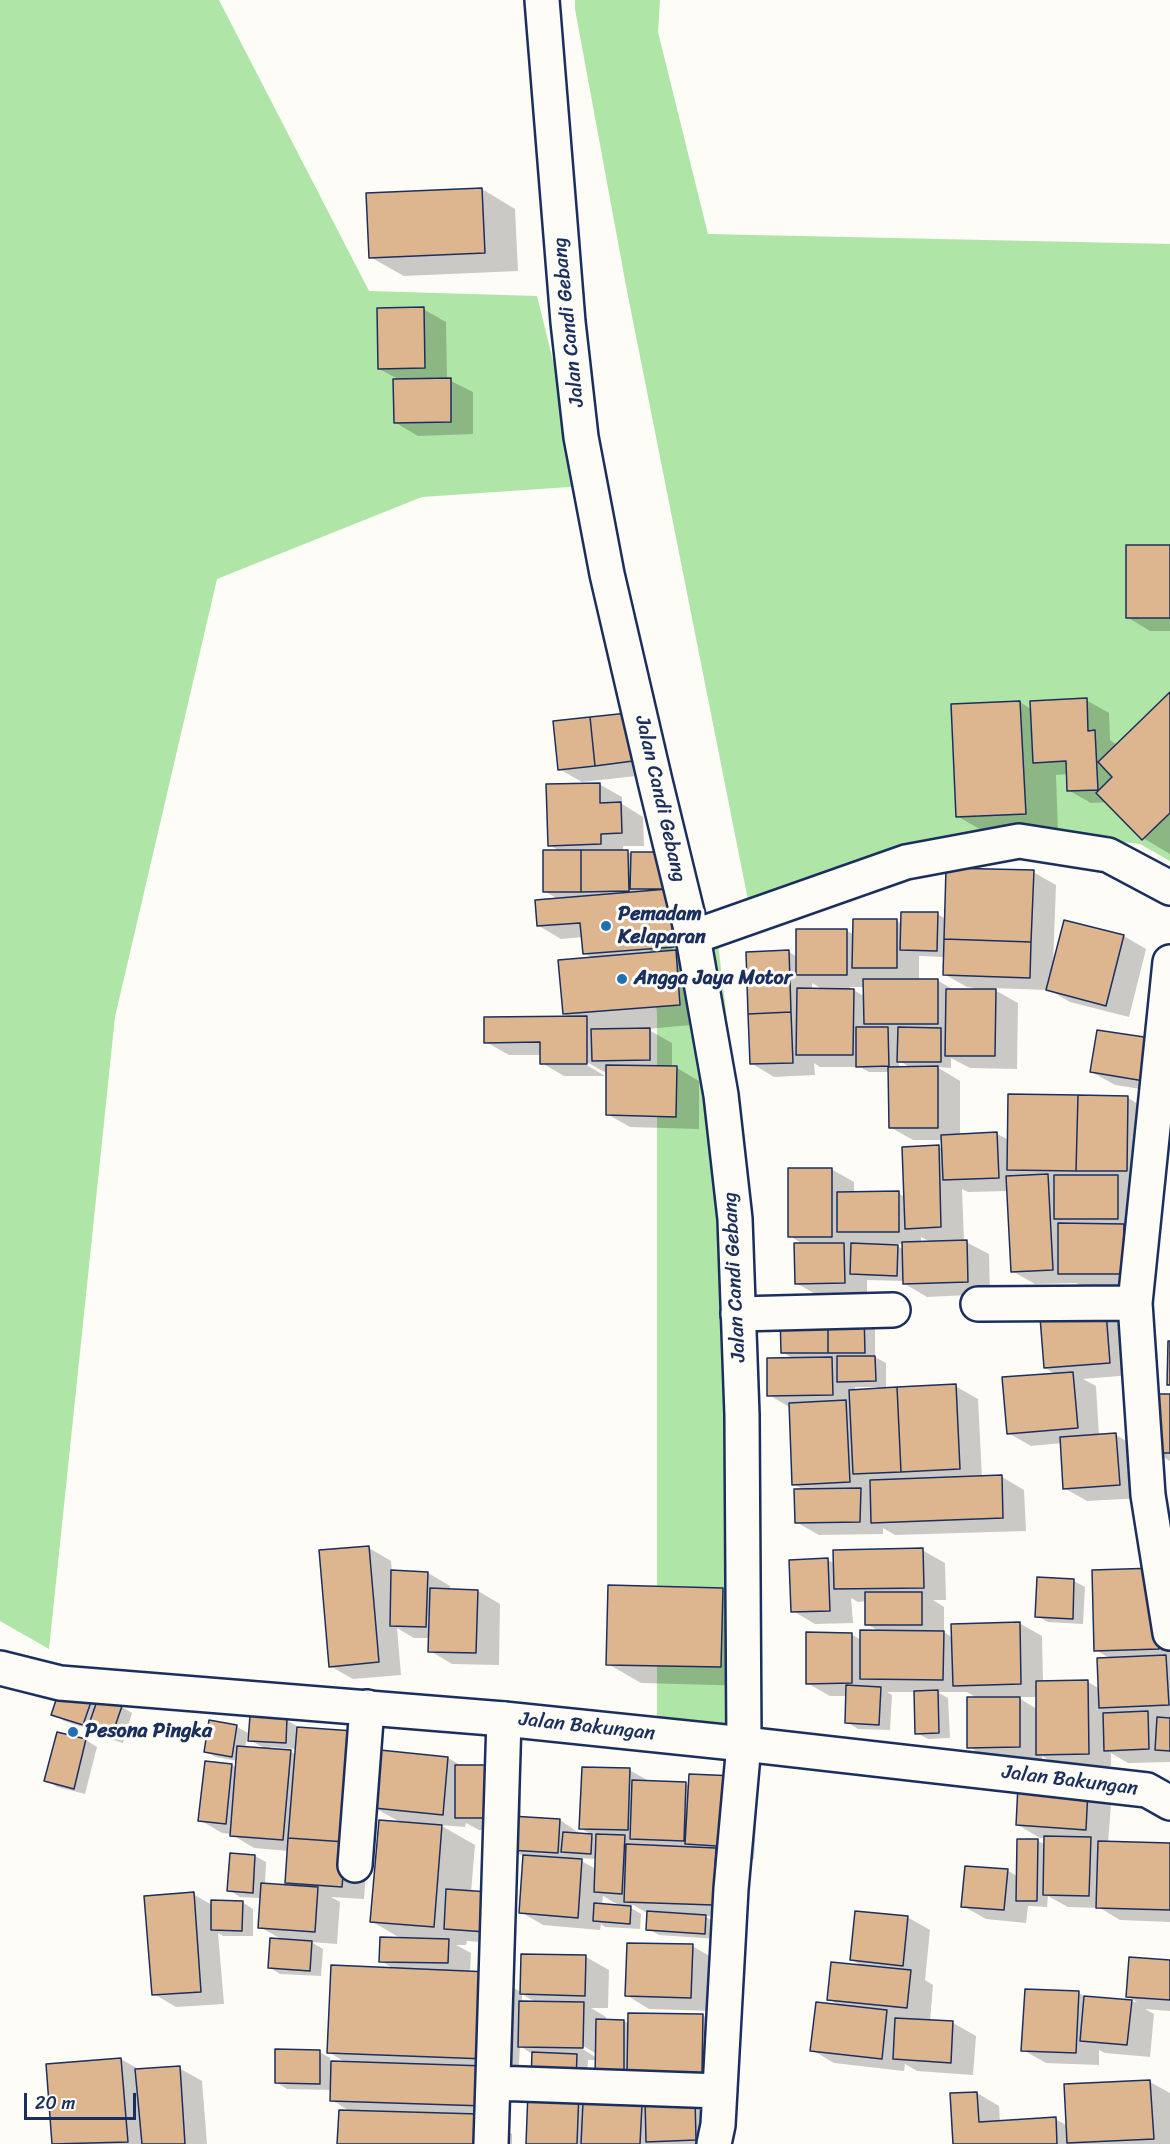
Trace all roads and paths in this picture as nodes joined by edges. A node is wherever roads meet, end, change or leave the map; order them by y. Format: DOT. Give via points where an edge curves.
graph roads {
  1 [pos="542,0"];
  2 [pos="1170,888"];
  3 [pos="693,937"];
  4 [pos="1170,962"];
  5 [pos="1135,1303"];
  6 [pos="978,1304"];
  7 [pos="893,1310"];
  8 [pos="738,1314"];
  9 [pos="1159,1490"];
  10 [pos="1170,1633"];
  11 [pos="0,1668"];
  12 [pos="367,1707"];
  13 [pos="504,1719"];
  14 [pos="744,1744"];
  15 [pos="1170,1803"];
  16 [pos="355,1865"];
  17 [pos="494,2083"];
  18 [pos="720,2091"];
  19 [pos="491,2144"];
  20 [pos="714,2144"];
  1 -- 3 [label="street, Jalan Candi Gebang" via="581,437 610,586"];
  2 -- 3 [label="street" via="1108,855 1019,841 906,862"];
  3 -- 8 [label="street, Jalan Candi Gebang" via="721,1095 735,1219"];
  4 -- 5 [label="street"];
  5 -- 6 [label="street"];
  5 -- 9 [label="street"];
  7 -- 8 [label="street"];
  8 -- 14 [label="street, Jalan Candi Gebang"];
  9 -- 10 [label="street"];
  11 -- 12 [label="street, Jalan Bakungan" via="60,1683"];
  12 -- 13 [label="street, Jalan Bakungan"];
  12 -- 16 [label="street"];
  13 -- 14 [label="street, Jalan Bakungan"];
  13 -- 17 [label="street"];
  14 -- 15 [label="street, Jalan Bakungan" via="1147,1790"];
  14 -- 18 [label="street, Jalan Candi Gebang"];
  17 -- 18 [label="street"];
  17 -- 19 [label="street"];
  18 -- 20 [label="street, Jalan Candi Gebang"];
}
